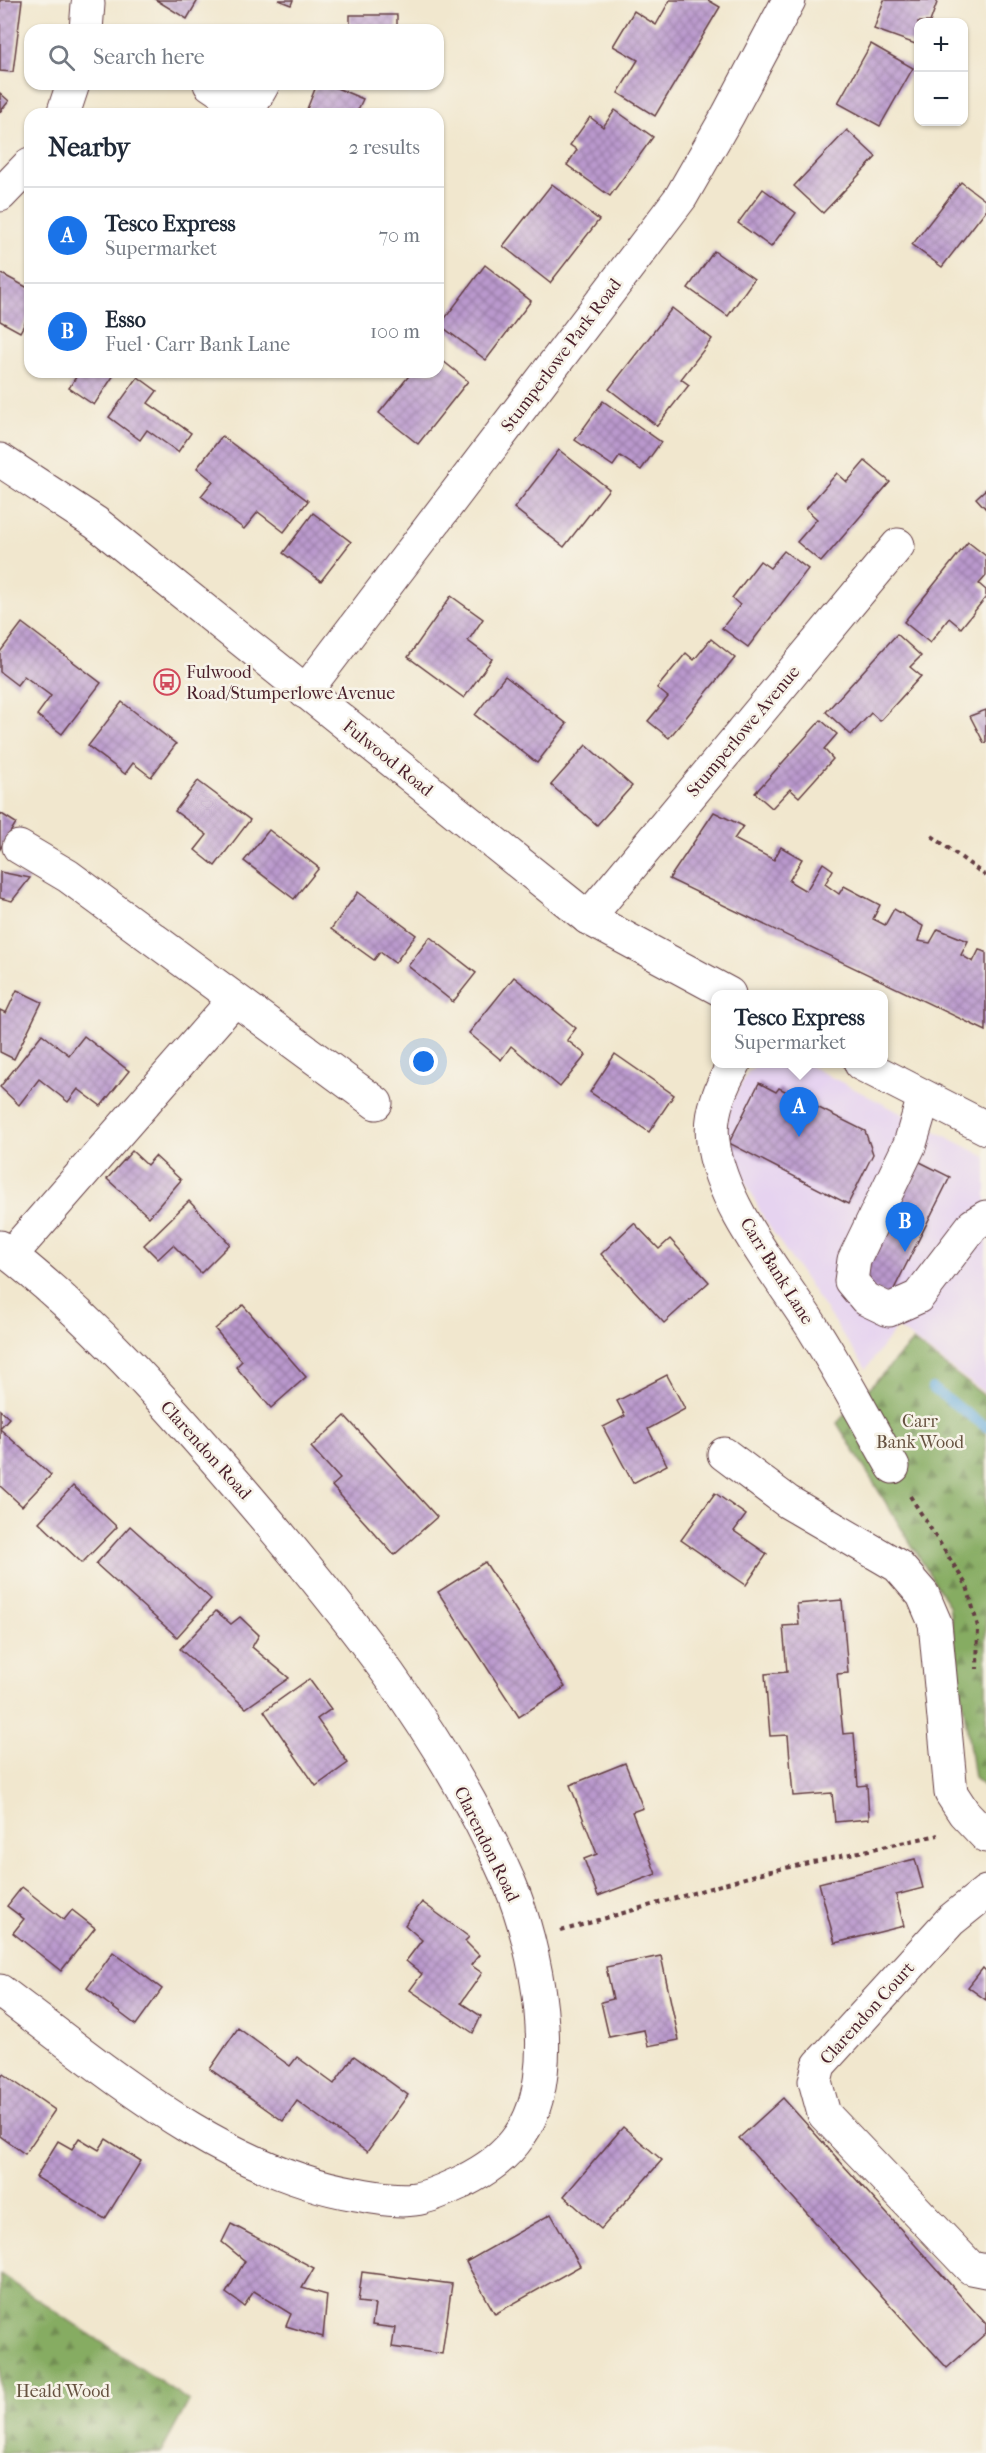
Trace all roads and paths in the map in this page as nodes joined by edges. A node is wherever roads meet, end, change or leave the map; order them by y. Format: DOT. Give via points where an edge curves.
graph roads {
  1 [pos="789,0"];
  2 [pos="71,90"];
  3 [pos="224,90"];
  4 [pos="252,102"];
  5 [pos="65,108"];
  6 [pos="24,170"];
  7 [pos="0,195"];
  8 [pos="0,460"];
  9 [pos="898,545"];
  10 [pos="305,692"];
  11 [pos="932,836"];
  12 [pos="19,847"];
  13 [pos="986,876"];
  14 [pos="588,918"];
  15 [pos="722,990"];
  16 [pos="234,1000"];
  17 [pos="732,1068"];
  18 [pos="869,1068"];
  19 [pos="924,1097"];
  20 [pos="376,1103"];
  21 [pos="986,1128"];
  22 [pos="986,1216"];
  23 [pos="5,1251"];
  24 [pos="724,1454"];
  25 [pos="893,1467"];
  26 [pos="981,1831"];
  27 [pos="986,1892"];
  28 [pos="529,1940"];
  29 [pos="0,1991"];
  30 [pos="986,2271"];
  1 -- 10 [label="street, Stumperlowe Park Road" via="681,197"];
  2 -- 5 [label="street"];
  3 -- 4 [label="street"];
  6 -- 7 [label="street"];
  8 -- 10 [label="street, Fulwood Road" via="96,523"];
  9 -- 14 [label="street, Stumperlowe Avenue"];
  10 -- 14 [label="street, Fulwood Road"];
  11 -- 13 [label="path"];
  12 -- 16 [label="street" via="68,876"];
  14 -- 15 [label="street, Fulwood Road"];
  16 -- 20 [label="street"];
  16 -- 23 [label="street"];
  17 -- 25 [label="street, Carr Bank Lane" via="719,1091 712,1140 727,1190"];
  18 -- 19 [label="street"];
  19 -- 21 [label="street"];
  19 -- 22 [label="street" via="910,1144 854,1260 851,1281 866,1299 889,1310 918,1297 974,1225"];
  23 -- 28 [label="street, Clarendon Road" via="98,1333 187,1427 356,1629 425,1726 475,1815 510,1883"];
  24 -- 26 [label="street" via="788,1502 898,1566 923,1595 935,1623 951,1793"];
  26 -- 28 [label="path" via="762,1873"];
  27 -- 30 [label="street, Clarendon Court" via="951,1920 819,2065 815,2081 824,2114 971,2268"];
  28 -- 29 [label="street, Clarendon Road" via="544,2042 529,2123 508,2153 479,2174 416,2199 328,2189 259,2165 209,2140"];
}
